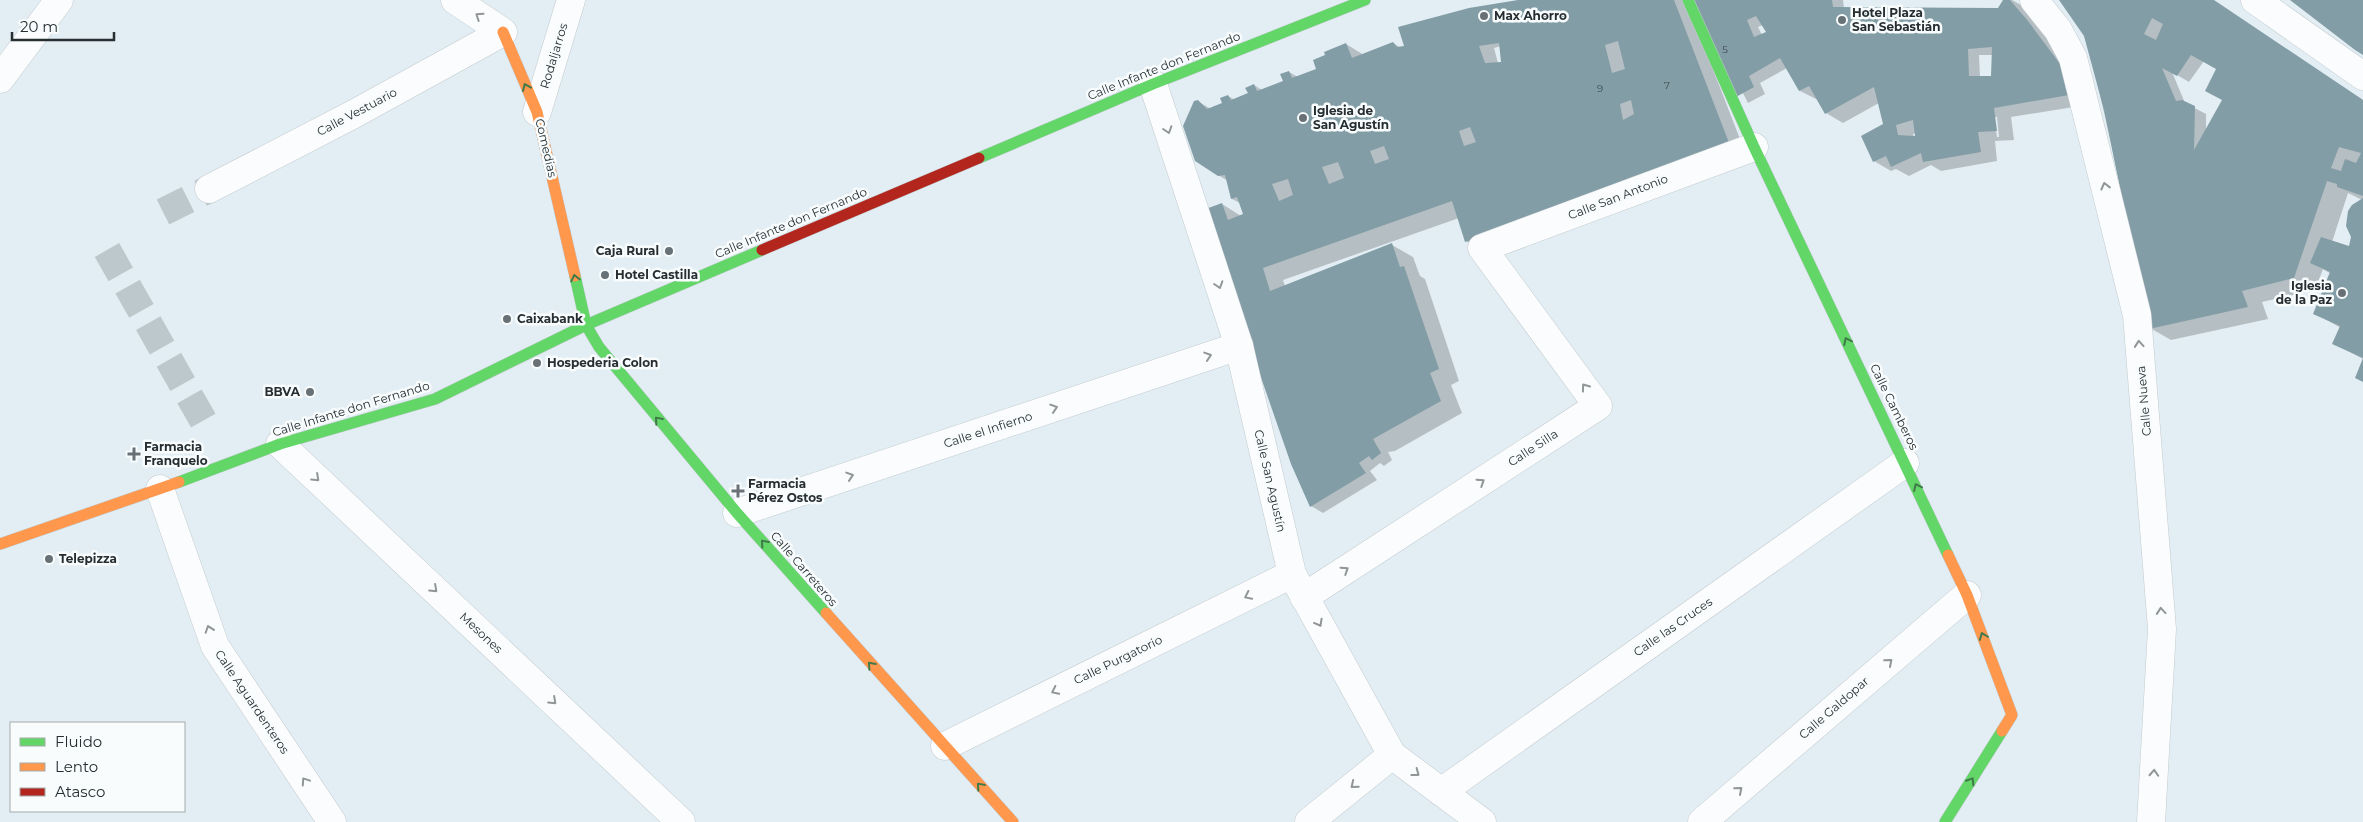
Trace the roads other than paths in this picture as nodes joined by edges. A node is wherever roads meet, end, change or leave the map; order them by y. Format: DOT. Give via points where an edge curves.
graph roads {
  1 [pos="59,0"];
  2 [pos="456,0"];
  3 [pos="571,0"];
  4 [pos="1365,0"];
  5 [pos="1688,0"];
  6 [pos="2034,0"];
  7 [pos="2255,0"];
  8 [pos="503,32"];
  9 [pos="2363,76"];
  10 [pos="0,79"];
  11 [pos="1153,84"];
  12 [pos="537,112"];
  13 [pos="1754,147"];
  14 [pos="209,188"];
  15 [pos="1482,248"];
  16 [pos="586,325"];
  17 [pos="1239,346"];
  18 [pos="280,444"];
  19 [pos="1905,462"];
  20 [pos="160,489"];
  21 [pos="737,513"];
  22 [pos="2,541"];
  23 [pos="1298,585"];
  24 [pos="1967,595"];
  25 [pos="945,746"];
  26 [pos="1392,755"];
  27 [pos="1441,792"];
  28 [pos="332,822"];
  29 [pos="681,822"];
  30 [pos="1013,822"];
  31 [pos="1309,822"];
  32 [pos="1482,822"];
  33 [pos="1702,822"];
  34 [pos="1945,822"];
  35 [pos="2151,822"];
  1 -- 10 [label="street"];
  8 -- 2 [label="street, one-way"];
  3 -- 12 [label="street, Rodaljarros"];
  4 -- 11 [label="street, Calle Infante don Fernando"];
  5 -- 13 [label="street, Calle Camberos"];
  35 -- 6 [label="street, Calle Nueva, one-way" via="2162,628 2137,315 2073,58 2058,30"];
  7 -- 9 [label="street"];
  12 -- 8 [label="street, Comedias, one-way"];
  8 -- 14 [label="street, Calle Vestuario" via="352,115"];
  11 -- 16 [label="street, Calle Infante don Fernando"];
  11 -- 17 [label="street, Calle San Agustín, one-way"];
  16 -- 12 [label="street, Comedias, one-way"];
  13 -- 15 [label="street, Calle San Antonio"];
  19 -- 13 [label="street, Calle Camberos, one-way"];
  23 -- 15 [label="street, Calle Silla, one-way" via="1598,406"];
  16 -- 18 [label="street, Calle Infante don Fernando" via="435,400"];
  21 -- 16 [label="street, Calle Carreteros, one-way" via="654,416 599,347"];
  21 -- 17 [label="street, Calle el Infierno, one-way"];
  17 -- 23 [label="street, Calle San Agustín"];
  18 -- 20 [label="street, Calle Infante don Fernando"];
  18 -- 29 [label="street, Mesones, one-way"];
  24 -- 19 [label="street, Calle Camberos, one-way"];
  19 -- 27 [label="street, Calle las Cruces"];
  20 -- 22 [label="street, Calle Infante don Fernando"];
  28 -- 20 [label="street, Calle Aguardenteros, one-way" via="215,646"];
  25 -- 21 [label="street, Calle Carreteros, one-way"];
  23 -- 25 [label="street, Calle Purgatorio, one-way"];
  23 -- 26 [label="street, Calle San Agustín, one-way"];
  33 -- 24 [label="street, Calle Galdopar, one-way"];
  34 -- 24 [label="street, Calle Camberos, one-way" via="2012,715"];
  30 -- 25 [label="street, Calle Carreteros, one-way"];
  26 -- 27 [label="street, Calle San Agustín, one-way"];
  26 -- 31 [label="street, one-way"];
  27 -- 32 [label="street, Calle San Agustín"];
}
